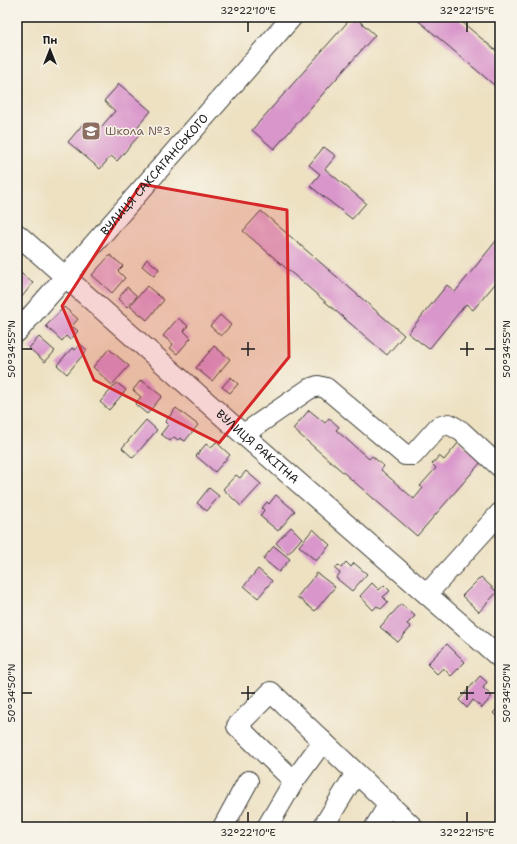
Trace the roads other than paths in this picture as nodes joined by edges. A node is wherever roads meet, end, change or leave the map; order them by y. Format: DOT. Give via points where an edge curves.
graph roads {
  1 [pos="292,17"];
  2 [pos="17,234"];
  3 [pos="65,276"];
  4 [pos="17,332"];
  5 [pos="245,436"];
  6 [pos="500,467"];
  7 [pos="500,513"];
  8 [pos="427,594"];
  9 [pos="500,658"];
  10 [pos="323,741"];
  11 [pos="356,773"];
  12 [pos="248,781"];
  13 [pos="294,781"];
  14 [pos="389,804"];
  15 [pos="223,827"];
  16 [pos="267,827"];
  17 [pos="323,827"];
  18 [pos="375,827"];
  19 [pos="413,827"];
  1 -- 3 [label="street, ВУЛИЦЯ САКСАГАНСЬКОГО"];
  2 -- 3 [label="street, ВУЛИЦЯ РАКІТНА"];
  3 -- 4 [label="street, ВУЛИЦЯ САКСАГАНСЬКОГО"];
  3 -- 5 [label="street, ВУЛИЦЯ РАКІТНА"];
  5 -- 6 [label="street" via="251,429 309,389 318,386 326,388 405,455 413,455 438,427 449,424 461,431"];
  5 -- 8 [label="street, ВУЛИЦЯ РАКІТНА"];
  7 -- 8 [label="street"];
  8 -- 9 [label="street, ВУЛИЦЯ РАКІТНА"];
  10 -- 11 [label="street"];
  10 -- 13 [label="street"];
  10 -- 13 [label="street" via="271,692 237,726"];
  11 -- 14 [label="street"];
  11 -- 17 [label="street"];
  12 -- 15 [label="street"];
  13 -- 16 [label="street"];
  14 -- 18 [label="street"];
  14 -- 19 [label="street"];
}
